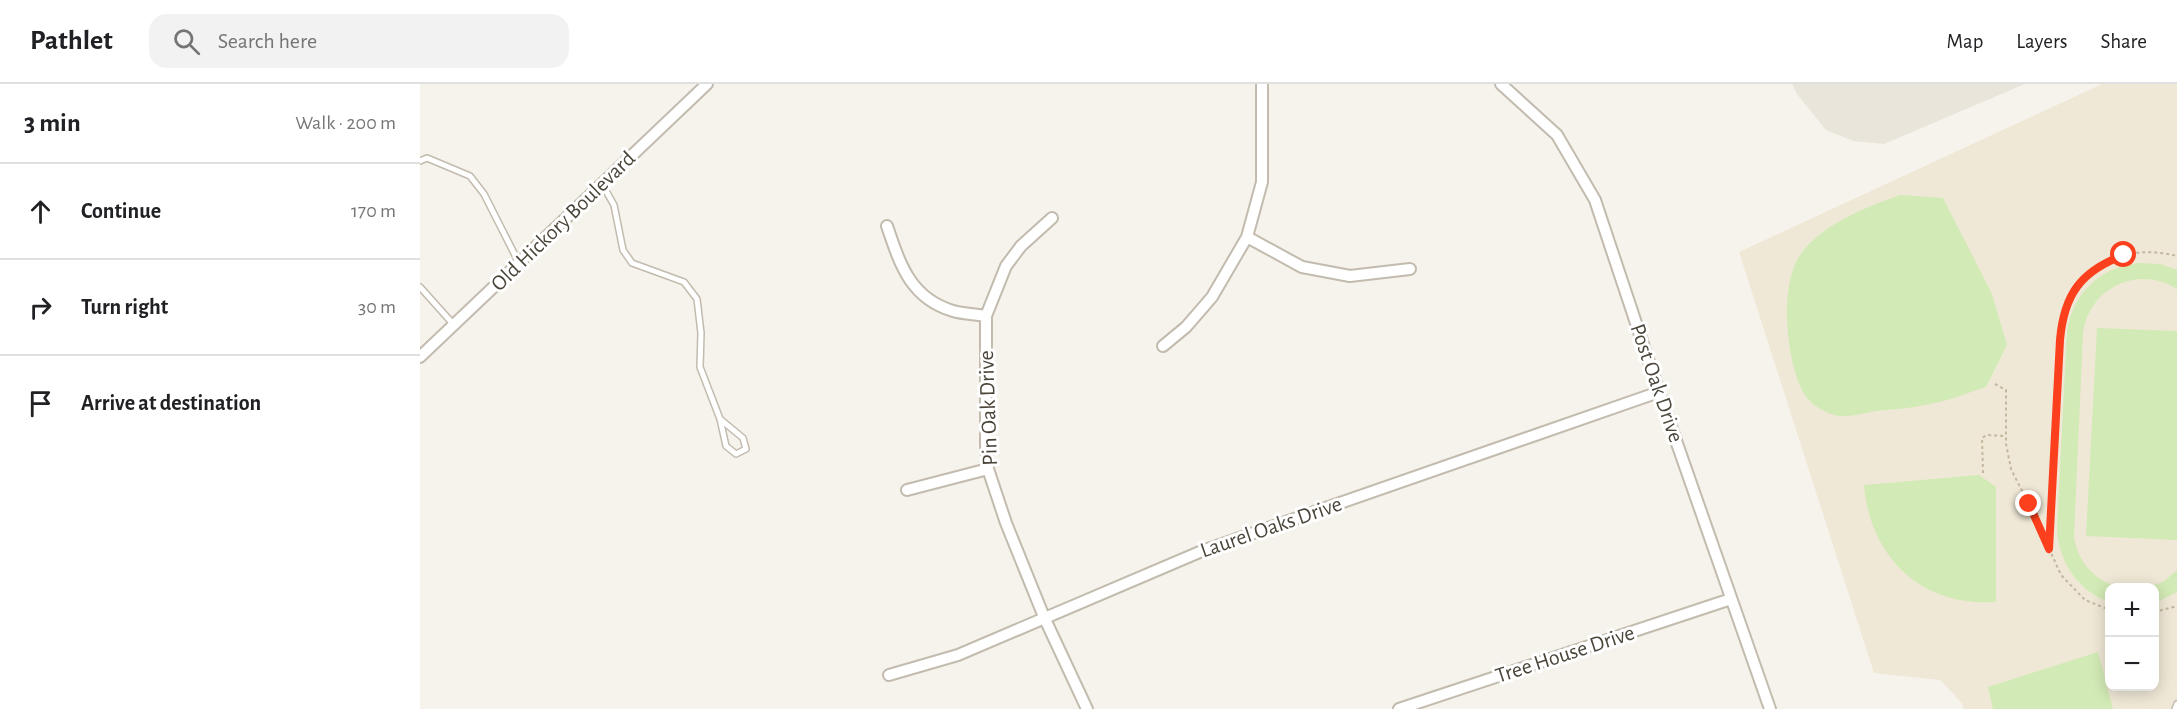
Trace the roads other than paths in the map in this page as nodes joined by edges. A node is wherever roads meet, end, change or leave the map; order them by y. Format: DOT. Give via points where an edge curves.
graph roads {
  1 [pos="707,84"];
  2 [pos="1262,84"];
  3 [pos="1501,84"];
  4 [pos="420,161"];
  5 [pos="602,184"];
  6 [pos="1052,218"];
  7 [pos="887,225"];
  8 [pos="1247,237"];
  9 [pos="519,263"];
  10 [pos="1410,269"];
  11 [pos="420,287"];
  12 [pos="986,316"];
  13 [pos="454,325"];
  14 [pos="1163,345"];
  15 [pos="420,357"];
  16 [pos="1659,392"];
  17 [pos="720,419"];
  18 [pos="988,469"];
  19 [pos="907,490"];
  20 [pos="1731,598"];
  21 [pos="1044,617"];
  22 [pos="889,675"];
  23 [pos="1432,704"];
  24 [pos="2177,704"];
  25 [pos="1087,709"];
  26 [pos="1399,709"];
  27 [pos="1770,709"];
  28 [pos="2175,709"];
  1 -- 5 [label="street, Old Hickory Boulevard"];
  2 -- 8 [label="street" via="1262,182"];
  3 -- 16 [label="street, Post Oak Drive" via="1557,135 1595,200"];
  4 -- 9 [label="lane" via="428,158 470,176 484,194"];
  5 -- 9 [label="street, Old Hickory Boulevard"];
  5 -- 17 [label="lane" via="614,204 623,250 632,263 684,282 697,299 700,367"];
  6 -- 12 [label="street, Pin Oak Drive" via="1021,246 1006,266"];
  7 -- 12 [label="street" via="901,267 928,299 954,311"];
  8 -- 10 [label="street" via="1302,267 1350,276"];
  8 -- 14 [label="street" via="1212,297 1186,327"];
  9 -- 13 [label="street, Old Hickory Boulevard"];
  11 -- 13 [label="lane"];
  12 -- 18 [label="street, Pin Oak Drive"];
  13 -- 15 [label="street, Old Hickory Boulevard"];
  16 -- 20 [label="street, Post Oak Drive"];
  16 -- 21 [label="street, Laurel Oaks Drive" via="1202,551"];
  17 -- 17 [label="lane" via="726,446 736,454 746,450 743,438"];
  18 -- 19 [label="street"];
  18 -- 21 [label="street, Pin Oak Drive"];
  20 -- 23 [label="street, Tree House Drive"];
  20 -- 27 [label="street, Post Oak Drive"];
  21 -- 22 [label="street, Laurel Oaks Drive" via="958,655"];
  21 -- 25 [label="street, Pin Oak Drive"];
  23 -- 26 [label="street, Tree House Drive"];
  24 -- 28 [label="lane"];
}
